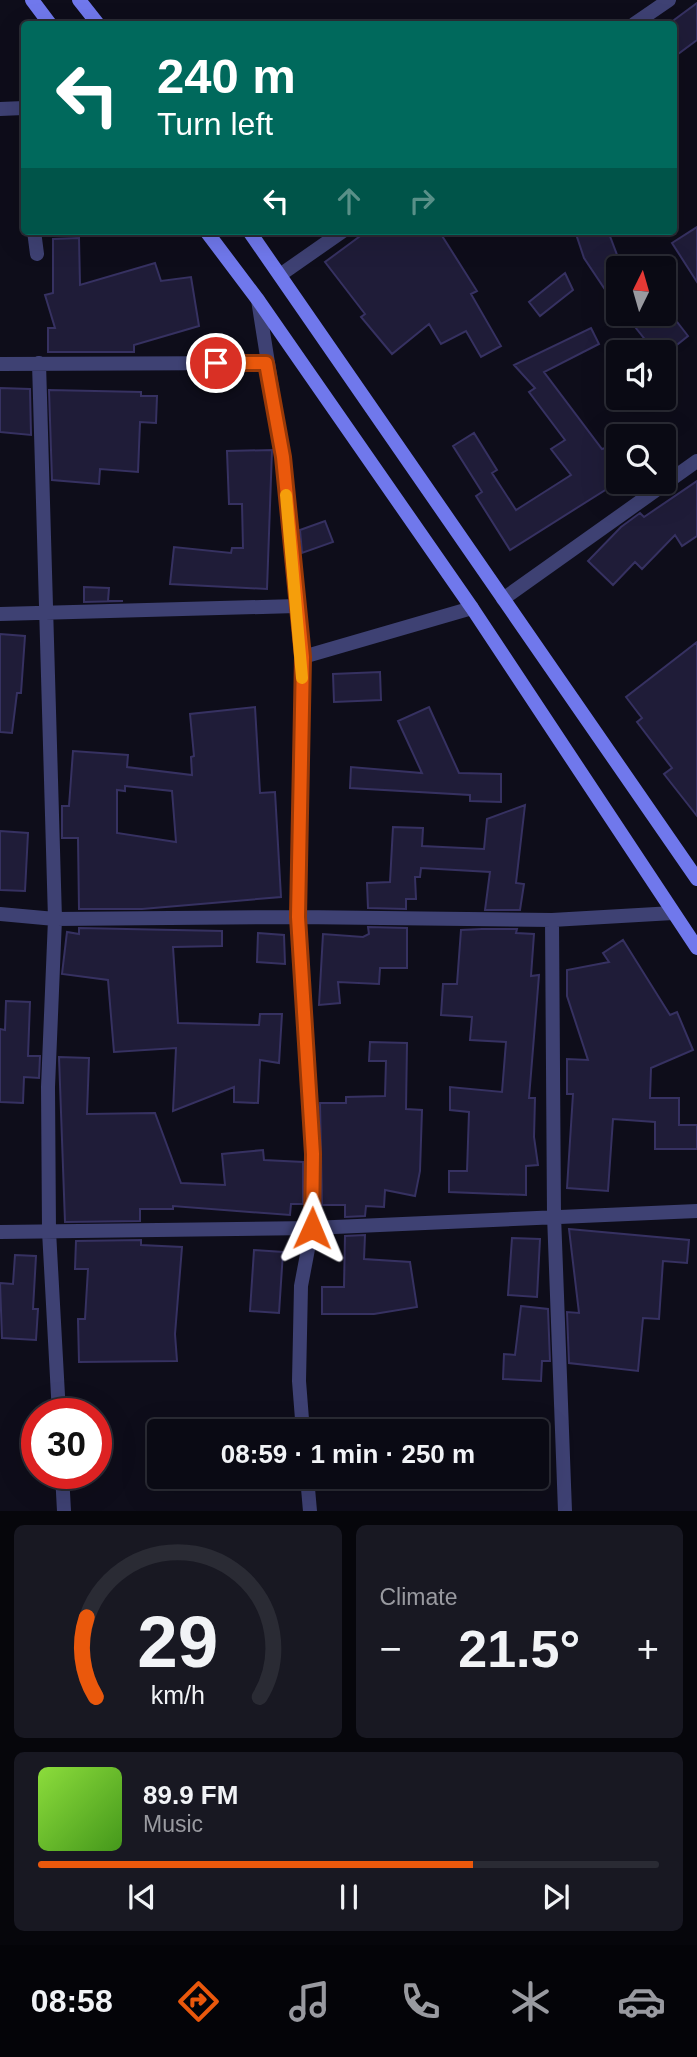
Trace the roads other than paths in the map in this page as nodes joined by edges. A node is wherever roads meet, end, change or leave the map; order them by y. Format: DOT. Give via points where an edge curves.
graph roads {
  1 [pos="32,0"];
  2 [pos="79,0"];
  3 [pos="669,0"];
  4 [pos="48,21"];
  5 [pos="96,21"];
  6 [pos="638,21"];
  7 [pos="21,108"];
  8 [pos="0,109"];
  9 [pos="35,235"];
  10 [pos="209,235"];
  11 [pos="252,235"];
  12 [pos="336,235"];
  13 [pos="37,254"];
  14 [pos="280,275"];
  15 [pos="258,300"];
  16 [pos="39,363"];
  17 [pos="266,363"];
  18 [pos="0,364"];
  19 [pos="697,461"];
  20 [pos="503,599"];
  21 [pos="296,606"];
  22 [pos="472,608"];
  23 [pos="49,613"];
  24 [pos="0,614"];
  25 [pos="303,657"];
  26 [pos="697,879"];
  27 [pos="673,913"];
  28 [pos="0,914"];
  29 [pos="298,917"];
  30 [pos="55,919"];
  31 [pos="552,920"];
  32 [pos="697,947"];
  33 [pos="697,1211"];
  34 [pos="554,1215"];
  35 [pos="312,1228"];
  36 [pos="49,1231"];
  37 [pos="0,1233"];
  38 [pos="58,1398"];
  39 [pos="302,1419"];
  40 [pos="63,1489"];
  41 [pos="308,1489"];
  42 [pos="64,1511"];
  43 [pos="310,1511"];
  44 [pos="565,1511"];
  1 -- 4 [label="main road"];
  2 -- 5 [label="main road"];
  3 -- 6 [label="street"];
  7 -- 8 [label="street"];
  9 -- 13 [label="street"];
  10 -- 15 [label="main road"];
  11 -- 14 [label="main road"];
  12 -- 14 [label="street"];
  14 -- 20 [label="main road"];
  15 -- 17 [label="street"];
  15 -- 22 [label="main road"];
  16 -- 17 [label="street"];
  16 -- 18 [label="street"];
  16 -- 23 [label="street"];
  17 -- 21 [label="street" via="283,457"];
  19 -- 20 [label="street"];
  20 -- 26 [label="main road"];
  21 -- 23 [label="street"];
  21 -- 25 [label="street"];
  22 -- 25 [label="street"];
  22 -- 27 [label="main road"];
  23 -- 24 [label="street"];
  23 -- 30 [label="street"];
  25 -- 29 [label="street"];
  27 -- 31 [label="street"];
  27 -- 32 [label="main road"];
  28 -- 30 [label="street"];
  29 -- 30 [label="street"];
  29 -- 31 [label="street"];
  29 -- 35 [label="street" via="313,1154"];
  30 -- 36 [label="street" via="48,1087"];
  31 -- 34 [label="street"];
  33 -- 34 [label="street"];
  34 -- 35 [label="street"];
  34 -- 44 [label="street"];
  35 -- 36 [label="street"];
  35 -- 39 [label="street" via="301,1286"];
  36 -- 37 [label="street"];
  36 -- 38 [label="street"];
  40 -- 42 [label="street"];
  41 -- 43 [label="street"];
}
